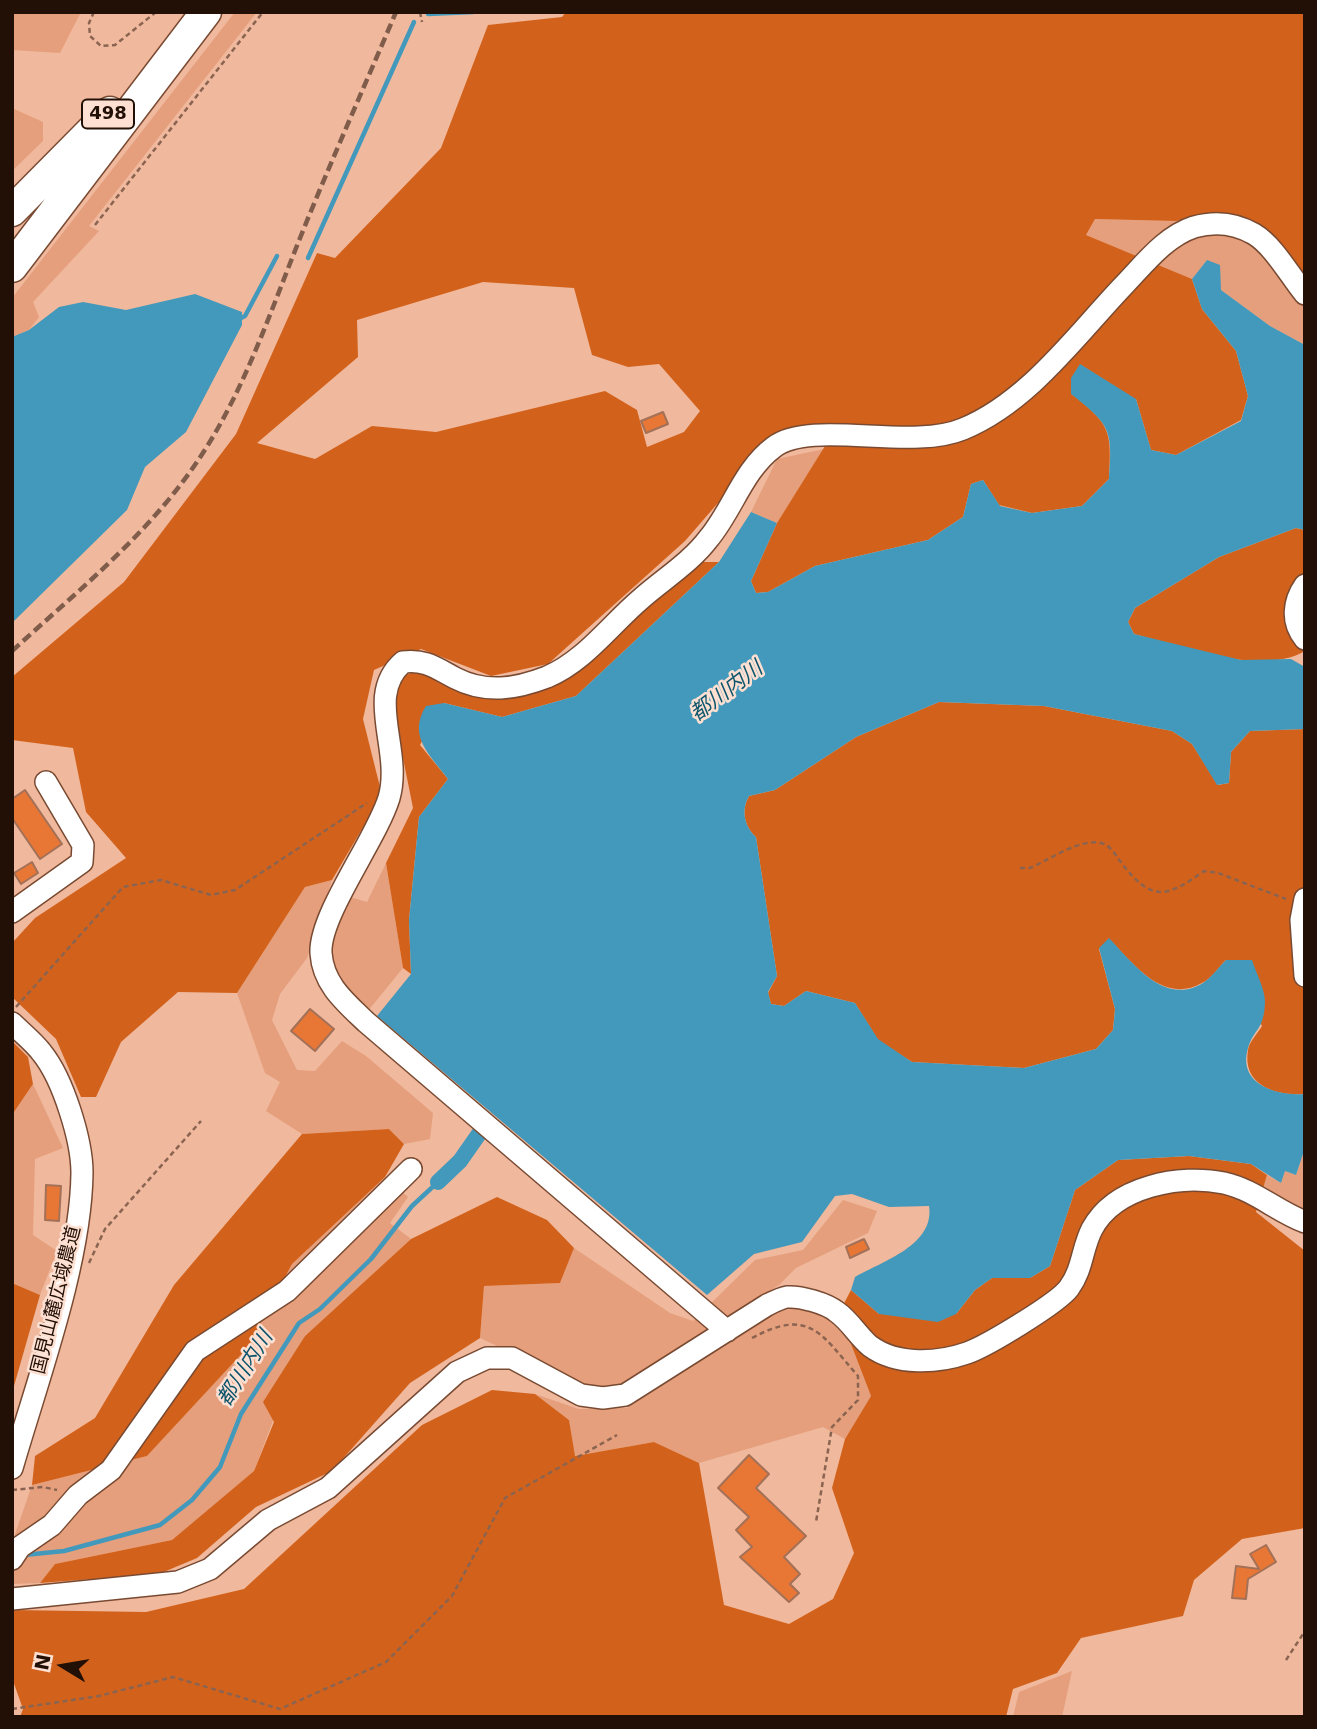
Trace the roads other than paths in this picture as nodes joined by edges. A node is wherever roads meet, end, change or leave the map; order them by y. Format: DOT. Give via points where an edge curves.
graph roads {
  1 [pos="199,12"];
  2 [pos="206,12"];
  3 [pos="12,211"];
  4 [pos="12,267"];
  5 [pos="1305,294"];
  6 [pos="1305,585"];
  7 [pos="1305,639"];
  8 [pos="46,782"];
  9 [pos="1304,901"];
  10 [pos="12,912"];
  11 [pos="1305,976"];
  12 [pos="12,1023"];
  13 [pos="411,1169"];
  14 [pos="1305,1222"];
  15 [pos="734,1337"];
  16 [pos="12,1468"];
  17 [pos="16,1554"];
  18 [pos="12,1599"];
  1 -- 3 [label="highway, 498" via="94,130"];
  2 -- 4 [label="highway"];
  5 -- 15 [label="street" via="1257,236 1238,226 1216,223 1193,228 1153,255 1037,377 984,419 961,430 916,439 818,436 776,445 746,478 693,558 579,657 551,675 518,688 499,689 477,686 419,660 403,662 386,681 383,702 391,740 390,795 326,927 321,951 326,975 336,993"];
  6 -- 7 [label="street" via="1295,606 1296,622"];
  8 -- 10 [label="street" via="83,845 82,862"];
  9 -- 11 [label="street"];
  12 -- 16 [label="street, 国見山麓広域農道" via="43,1054 61,1088 82,1171 66,1277"];
  13 -- 17 [label="street" via="287,1291 195,1351 111,1470"];
  14 -- 15 [label="street" via="1255,1193 1225,1184 1200,1180 1135,1190 1110,1207 1092,1229 1080,1270 1068,1290 974,1350 953,1358 919,1361 885,1354 870,1346 836,1311 786,1297 767,1305"];
  15 -- 18 [label="street" via="625,1395 603,1398 562,1388 512,1358 486,1357 457,1372 328,1488 268,1520 210,1569 178,1582"];
}
